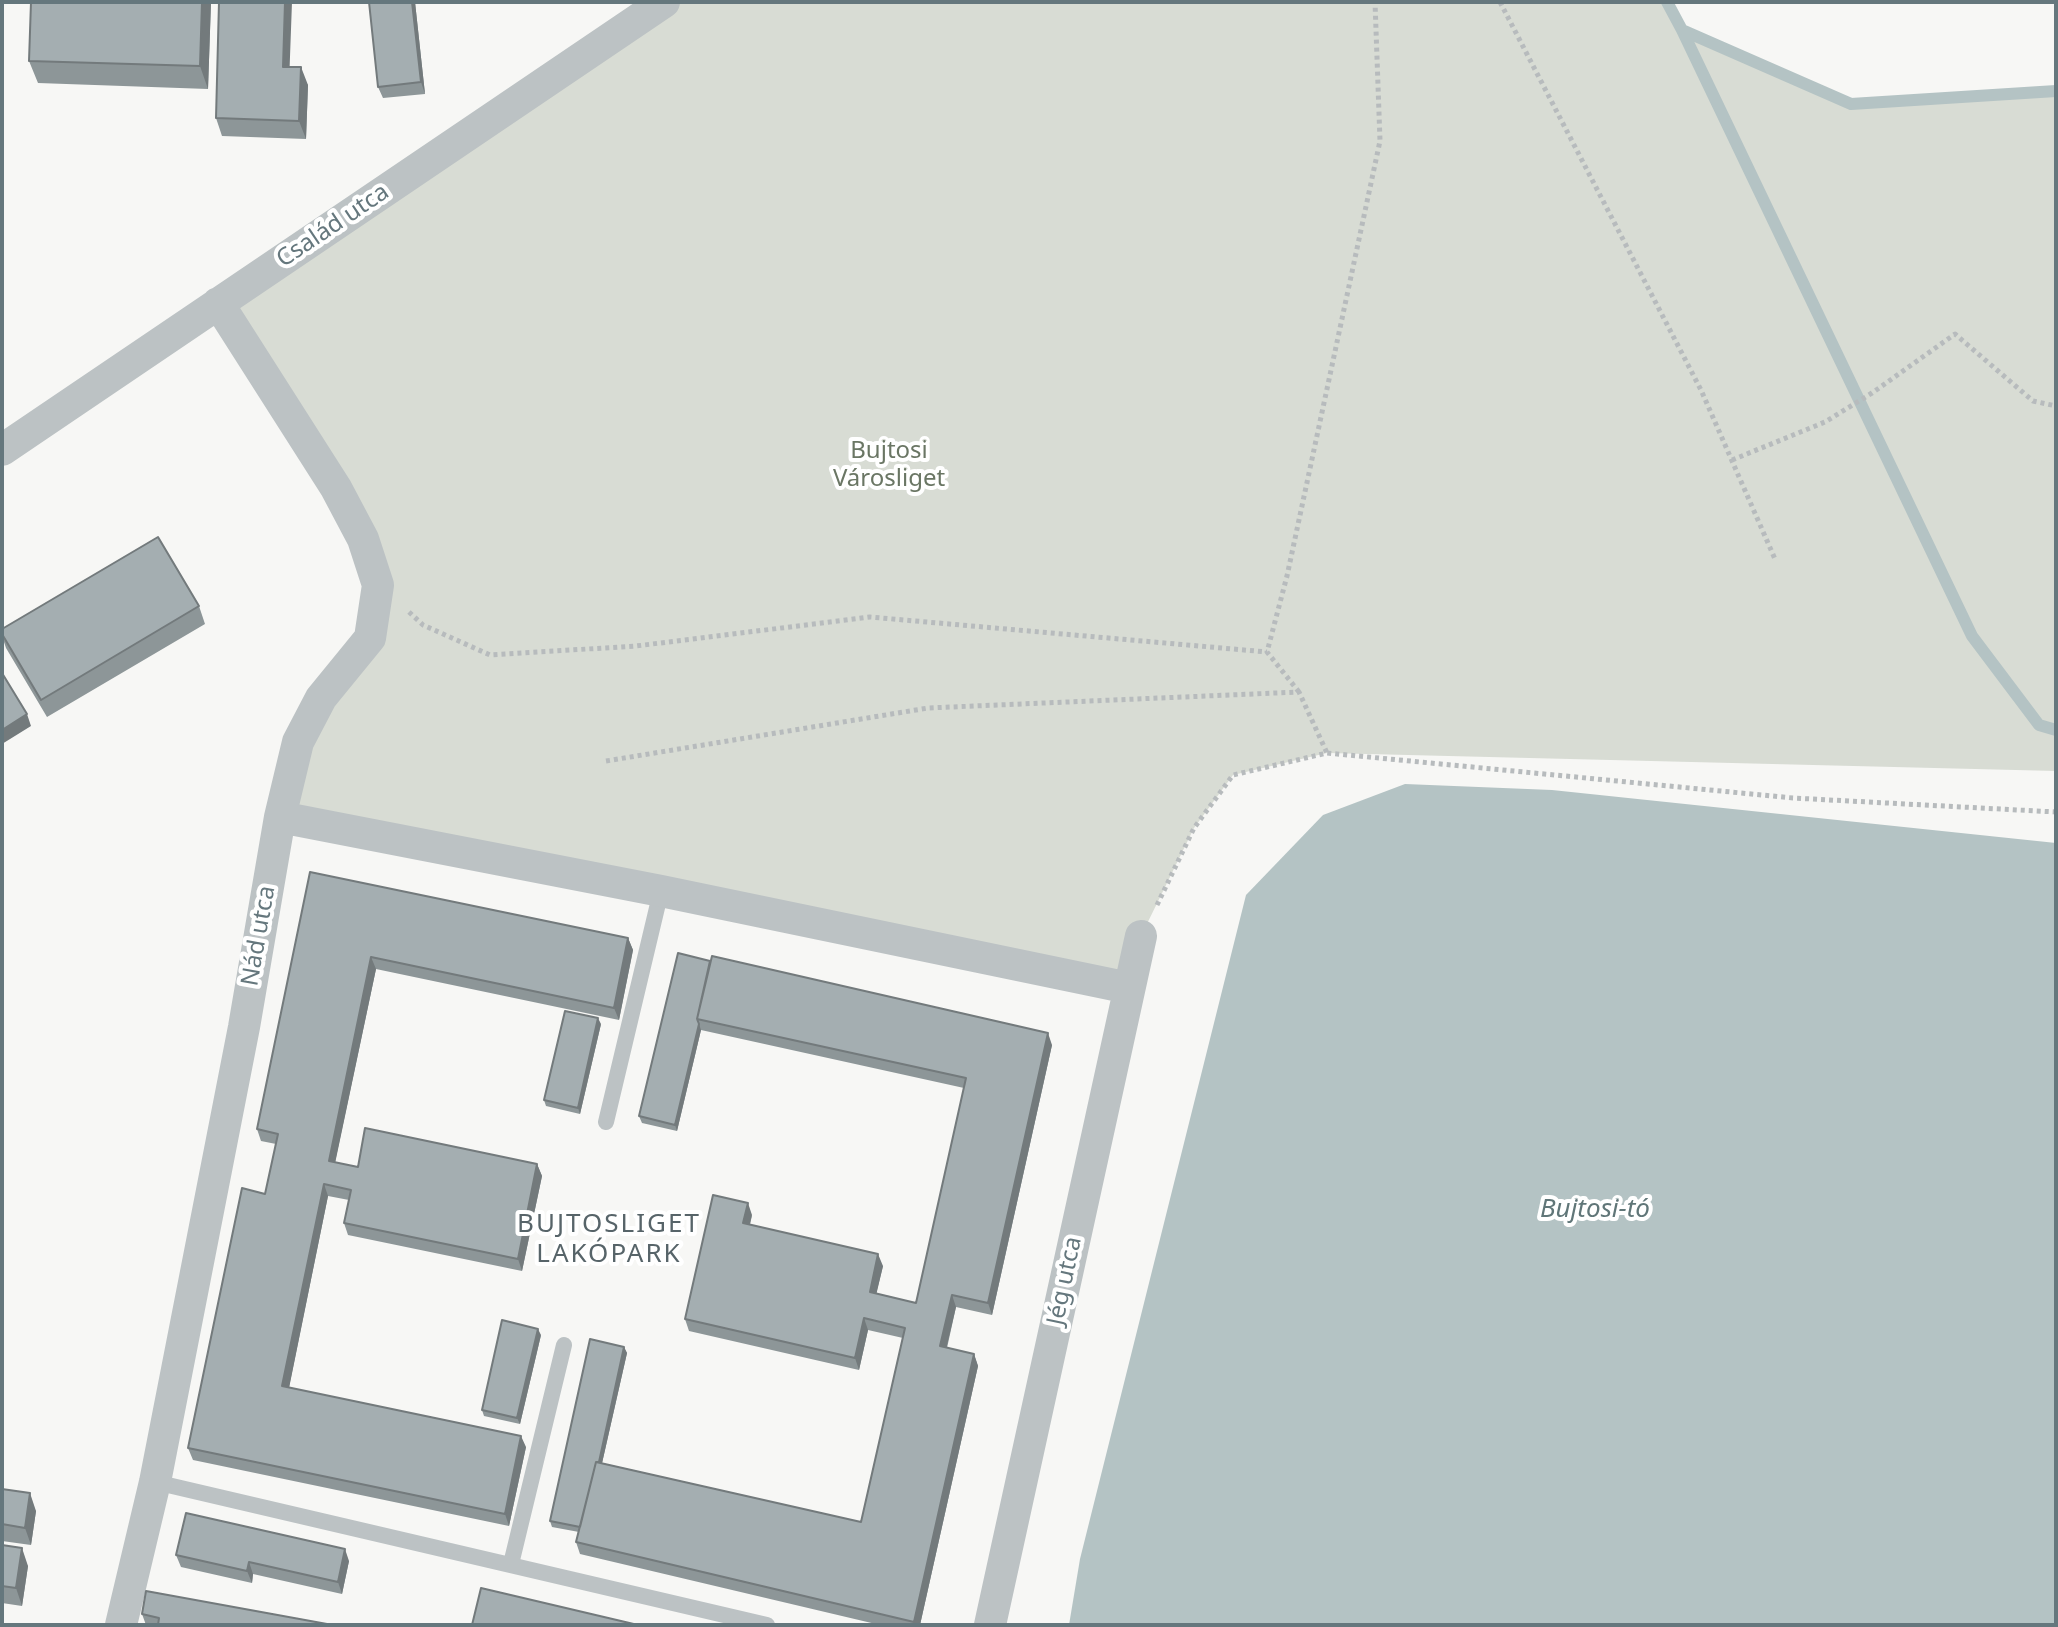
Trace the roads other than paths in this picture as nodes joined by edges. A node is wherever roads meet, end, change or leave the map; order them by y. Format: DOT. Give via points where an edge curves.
graph roads {
  1 [pos="664,2"];
  2 [pos="218,303"];
  3 [pos="2,450"];
  4 [pos="280,817"];
  5 [pos="661,891"];
  6 [pos="1141,936"];
  7 [pos="1129,988"];
  8 [pos="606,1122"];
  9 [pos="564,1345"];
  10 [pos="155,1482"];
  11 [pos="511,1564"];
  12 [pos="121,1625"];
  13 [pos="767,1625"];
  14 [pos="990,1625"];
  1 -- 2 [label="street, Család utca"];
  2 -- 3 [label="street, Család utca"];
  2 -- 4 [label="street, Nád utca" via="336,488 363,539 378,585 370,638 321,698 298,742"];
  4 -- 5 [label="street"];
  4 -- 10 [label="street, Nád utca"];
  5 -- 7 [label="street"];
  5 -- 8 [label="lane"];
  6 -- 7 [label="street, Jég utca"];
  7 -- 14 [label="street, Jég utca"];
  9 -- 11 [label="lane"];
  10 -- 11 [label="lane"];
  10 -- 12 [label="street, Nád utca"];
  11 -- 13 [label="lane"];
}
